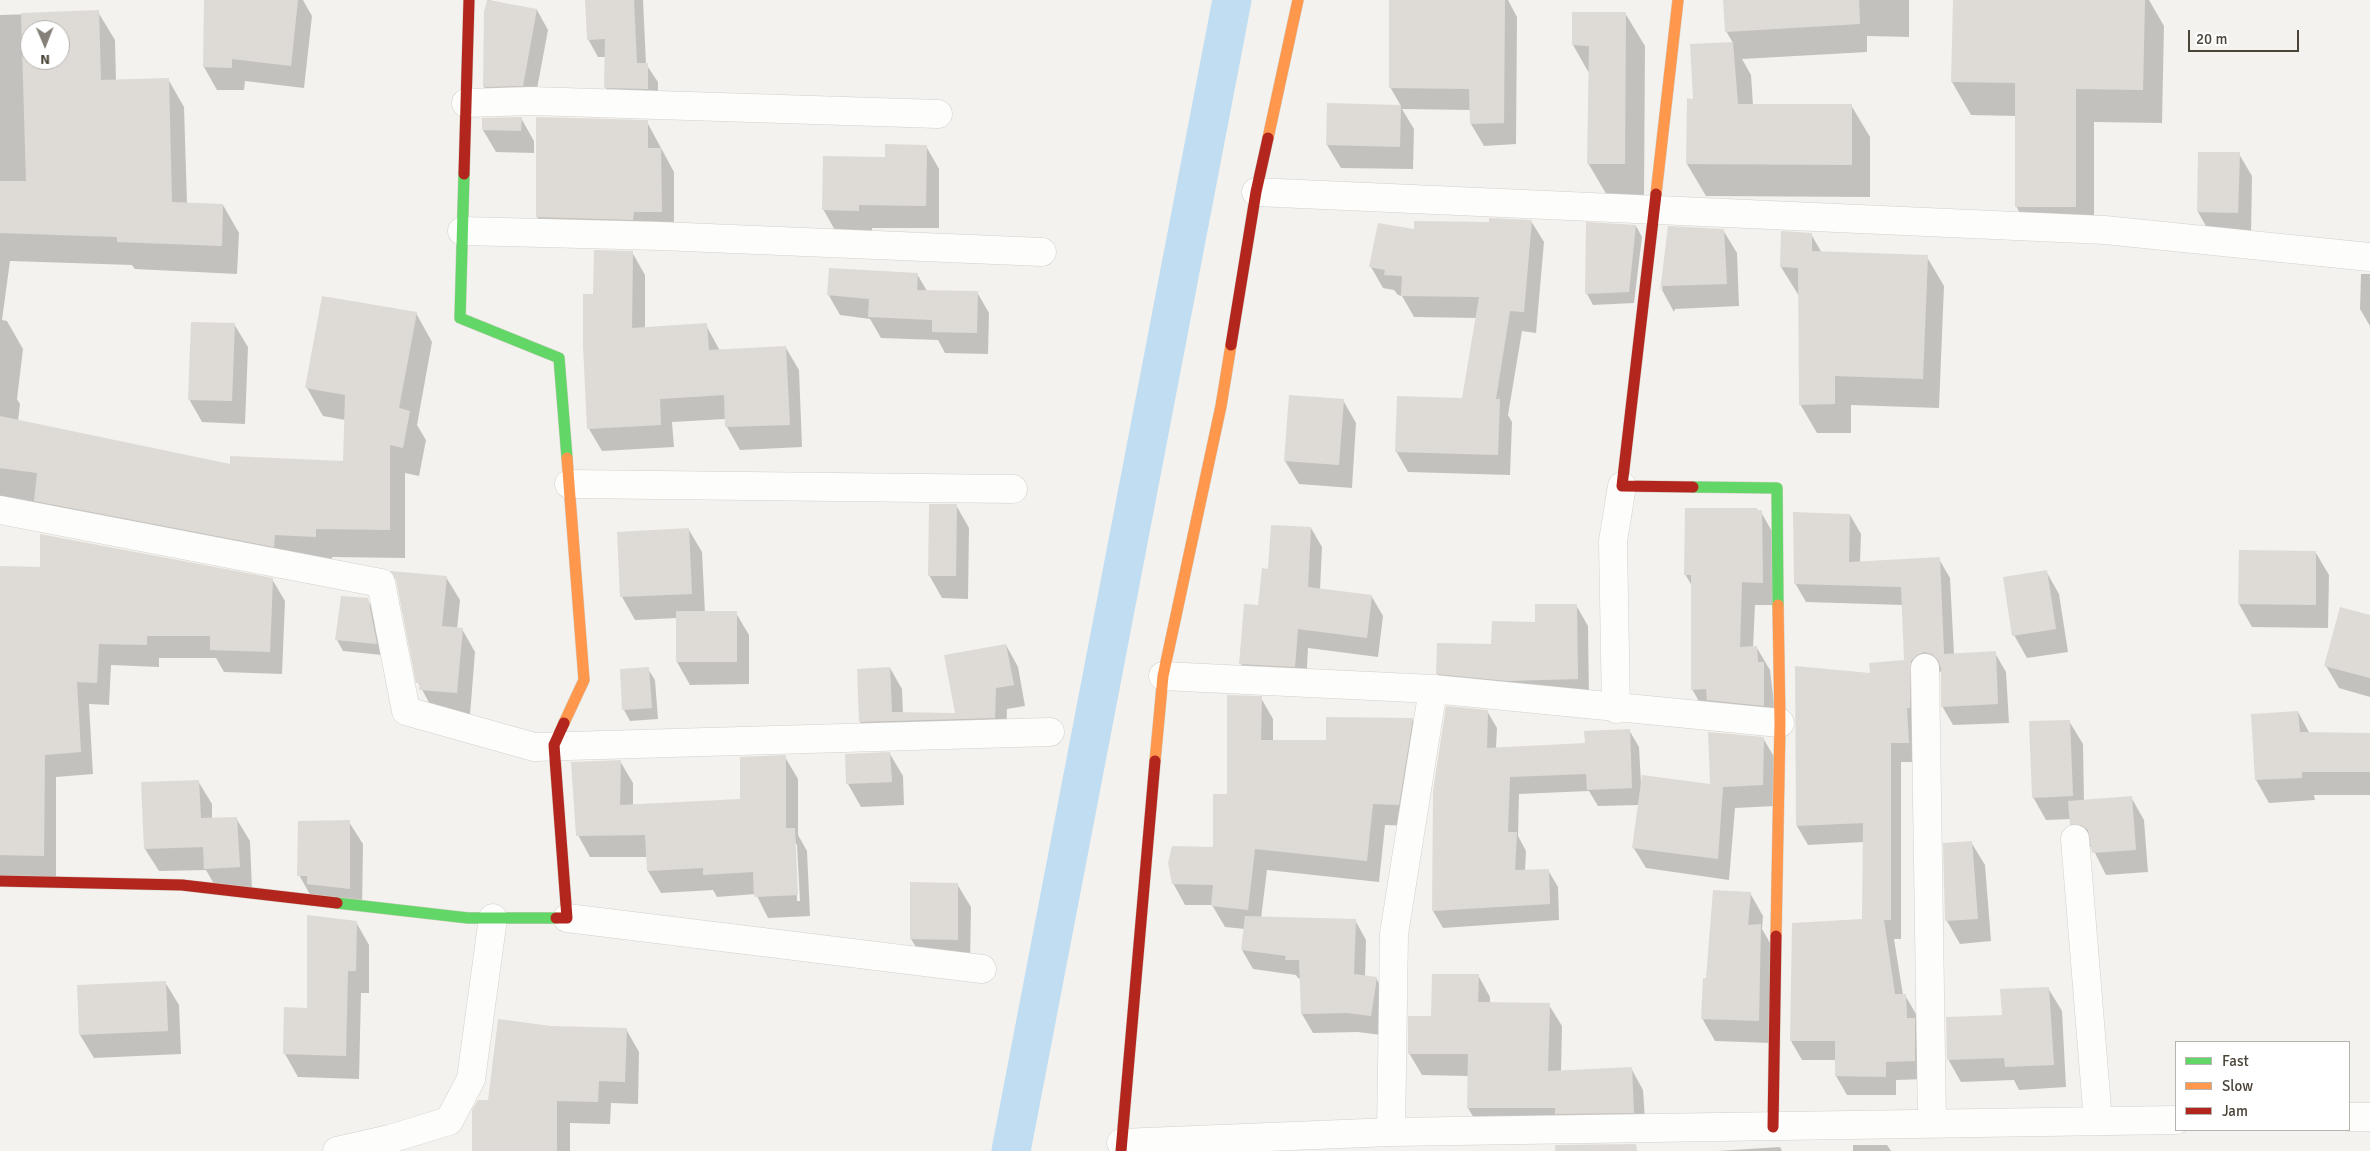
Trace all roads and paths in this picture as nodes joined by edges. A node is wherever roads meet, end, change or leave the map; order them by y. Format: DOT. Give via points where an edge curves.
graph roads {
  1 [pos="469,0"];
  2 [pos="1298,0"];
  3 [pos="1678,0"];
  4 [pos="466,102"];
  5 [pos="938,114"];
  6 [pos="1256,192"];
  7 [pos="1653,210"];
  8 [pos="462,231"];
  9 [pos="1042,252"];
  10 [pos="2370,257"];
  11 [pos="569,484"];
  12 [pos="1622,486"];
  13 [pos="1014,490"];
  14 [pos="0,510"];
  15 [pos="1925,668"];
  16 [pos="1163,676"];
  17 [pos="1433,689"];
  18 [pos="1616,709"];
  19 [pos="1780,723"];
  20 [pos="1050,732"];
  21 [pos="554,745"];
  22 [pos="2075,839"];
  23 [pos="0,881"];
  24 [pos="494,918"];
  25 [pos="567,918"];
  26 [pos="982,969"];
  27 [pos="2370,1117"];
  28 [pos="2350,1118"];
  29 [pos="2175,1120"];
  30 [pos="2098,1121"];
  31 [pos="1932,1123"];
  32 [pos="1772,1127"];
  33 [pos="1391,1132"];
  34 [pos="1121,1147"];
  35 [pos="336,1151"];
  1 -- 4 [label="street"];
  2 -- 6 [label="street"];
  3 -- 7 [label="street"];
  4 -- 5 [label="street" via="532,101"];
  4 -- 8 [label="street"];
  6 -- 7 [label="street"];
  6 -- 16 [label="street" via="1222,406"];
  7 -- 10 [label="street" via="2106,230"];
  7 -- 12 [label="street"];
  8 -- 9 [label="street"];
  8 -- 11 [label="street" via="460,318 559,358"];
  11 -- 13 [label="street"];
  11 -- 21 [label="street" via="584,680"];
  12 -- 18 [label="street" via="1613,541"];
  12 -- 19 [label="street" via="1777,488"];
  14 -- 21 [label="street" via="381,583 406,711 534,747"];
  15 -- 31 [label="street"];
  16 -- 17 [label="street"];
  16 -- 34 [label="street"];
  17 -- 18 [label="street"];
  17 -- 33 [label="street" via="1394,934"];
  18 -- 19 [label="street"];
  19 -- 32 [label="street"];
  20 -- 21 [label="street"];
  21 -- 25 [label="street"];
  22 -- 30 [label="street"];
  23 -- 24 [label="street" via="182,885 468,918"];
  24 -- 25 [label="street"];
  24 -- 35 [label="street" via="471,1079 449,1121"];
  25 -- 26 [label="street"];
  27 -- 28 [label="street"];
  29 -- 30 [label="street"];
  30 -- 31 [label="street"];
  31 -- 32 [label="street"];
  32 -- 33 [label="street"];
  33 -- 34 [label="street"];
}
